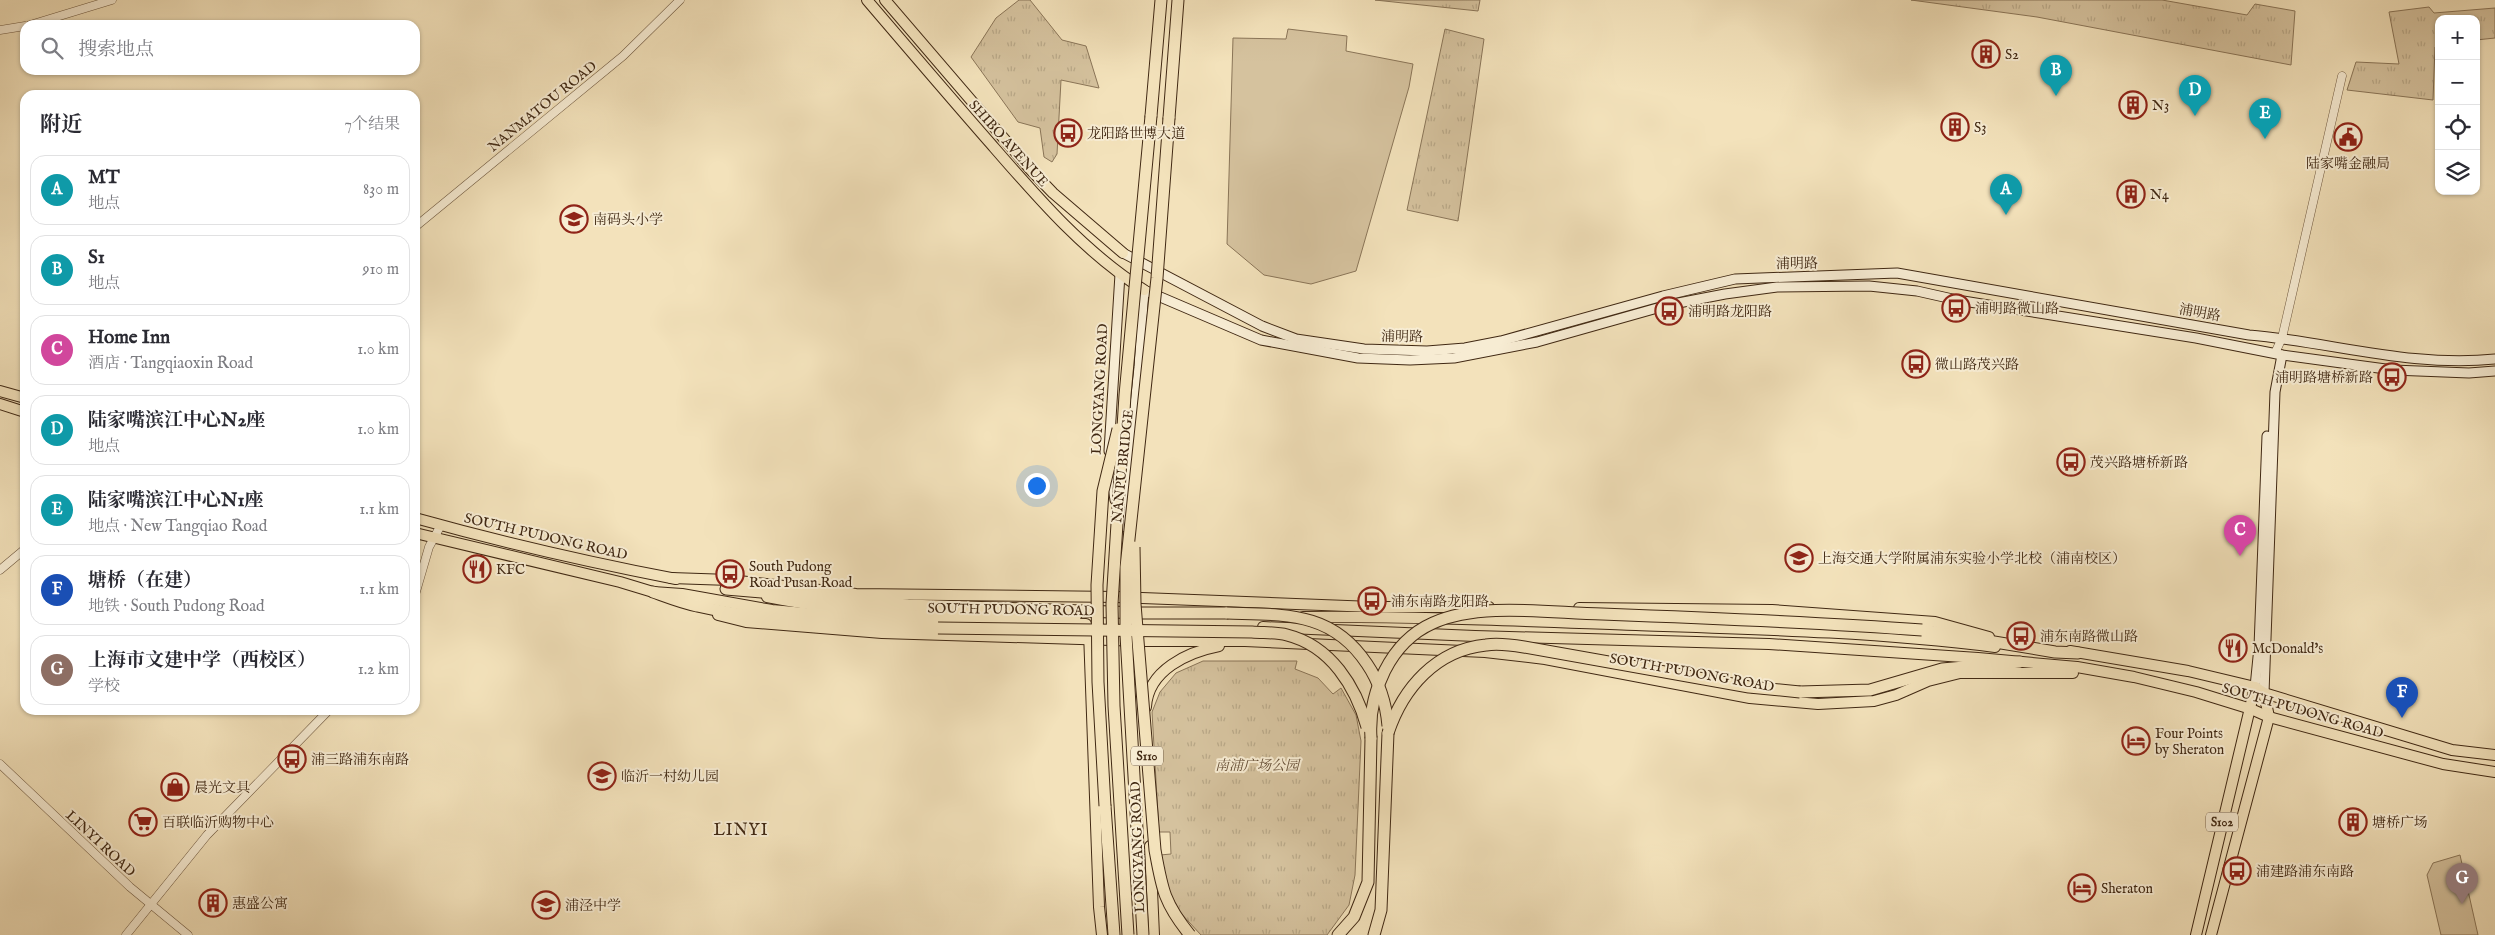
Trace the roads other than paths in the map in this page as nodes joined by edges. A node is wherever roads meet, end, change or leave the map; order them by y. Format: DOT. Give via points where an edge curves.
graph roads {
  1 [pos="112,0"];
  2 [pos="680,0"];
  3 [pos="867,0"];
  4 [pos="885,0"];
  5 [pos="1161,0"];
  6 [pos="1178,0"];
  7 [pos="46,20"];
  8 [pos="20,27"];
  9 [pos="0,30"];
  10 [pos="2342,76"];
  11 [pos="420,223"];
  12 [pos="1123,253"];
  13 [pos="1120,274"];
  14 [pos="1144,290"];
  15 [pos="2282,338"];
  16 [pos="2278,354"];
  17 [pos="2495,359"];
  18 [pos="2495,371"];
  19 [pos="0,391"];
  20 [pos="1125,395"];
  21 [pos="20,397"];
  22 [pos="0,404"];
  23 [pos="20,410"];
  24 [pos="1133,512"];
  25 [pos="420,519"];
  26 [pos="441,525"];
  27 [pos="420,534"];
  28 [pos="1121,535"];
  29 [pos="433,537"];
  30 [pos="20,553"];
  31 [pos="0,570"];
  32 [pos="671,578"];
  33 [pos="420,579"];
  34 [pos="620,582"];
  35 [pos="726,589"];
  36 [pos="653,592"];
  37 [pos="1116,598"];
  38 [pos="1410,606"];
  39 [pos="1411,617"];
  40 [pos="1090,620"];
  41 [pos="1405,632"];
  42 [pos="1475,636"];
  43 [pos="1089,638"];
  44 [pos="1245,641"];
  45 [pos="1383,646"];
  46 [pos="1423,648"];
  47 [pos="2078,653"];
  48 [pos="2020,662"];
  49 [pos="2104,672"];
  50 [pos="2260,690"];
  51 [pos="2251,709"];
  52 [pos="324,715"];
  53 [pos="2269,717"];
  54 [pos="1388,732"];
  55 [pos="1371,738"];
  56 [pos="2495,755"];
  57 [pos="0,764"];
  58 [pos="2495,772"];
  59 [pos="150,905"];
  60 [pos="126,935"];
  61 [pos="188,935"];
  62 [pos="1102,935"];
  63 [pos="1114,935"];
  64 [pos="1128,935"];
  65 [pos="1143,935"];
  66 [pos="1154,935"];
  67 [pos="1190,935"];
  68 [pos="1338,935"];
  69 [pos="1374,935"];
  70 [pos="2196,935"];
  71 [pos="2211,935"];
  1 -- 7 [label="street"];
  2 -- 11 [label="street, NANMATOU ROAD" via="623,56"];
  3 -- 13 [label="main road, SHIBO AVENUE" via="1021,179 1095,254"];
  4 -- 12 [label="main road, SHIBO AVENUE" via="1030,169"];
  5 -- 20 [label="highway, NANPU BRIDGE, bridge"];
  6 -- 24 [label="highway, NANPU BRIDGE, bridge" via="1157,278"];
  8 -- 9 [label="street"];
  10 -- 15 [label="street"];
  12 -- 15 [label="main road, 浦明路" via="1262,326 1296,339 1364,349 1427,351 1465,348 1735,280 1898,273 2249,335"];
  13 -- 14 [label="main road, SHIBO AVENUE"];
  13 -- 28 [label="main road, LONGYANG ROAD" via="1108,461"];
  14 -- 16 [label="main road, 浦明路" via="1261,340 1367,358 1436,359 1500,351 1668,305 1725,294 1777,287 1869,286 1917,291"];
  14 -- 28 [label="main road, LONGYANG ROAD"];
  15 -- 16 [label="street"];
  15 -- 17 [label="main road, 浦明路" via="2420,361"];
  16 -- 18 [label="main road, 浦明路" via="2393,370"];
  16 -- 50 [label="main road"];
  19 -- 21 [label="main road"];
  20 -- 63 [label="highway, bridge" via="1103,492 1097,585 1098,682"];
  20 -- 64 [label="highway, NANPU BRIDGE, bridge" via="1112,604 1114,706"];
  22 -- 23 [label="main road"];
  24 -- 65 [label="highway, NANPU BRIDGE, bridge" via="1126,567 1126,635"];
  24 -- 67 [label="highway, bridge" via="1135,604 1155,850 1170,909"];
  25 -- 26 [label="main road, SOUTH PUDONG ROAD"];
  26 -- 29 [label="street"];
  26 -- 32 [label="main road, SOUTH PUDONG ROAD" via="590,562"];
  27 -- 29 [label="main road, SOUTH PUDONG ROAD"];
  28 -- 37 [label="main road, LONGYANG ROAD"];
  29 -- 33 [label="street"];
  29 -- 34 [label="main road, SOUTH PUDONG ROAD"];
  30 -- 31 [label="street"];
  32 -- 35 [label="main road, SOUTH PUDONG ROAD"];
  32 -- 37 [label="main road, SOUTH PUDONG ROAD" via="730,580 856,594"];
  34 -- 36 [label="main road, SOUTH PUDONG ROAD"];
  34 -- 43 [label="main road, SOUTH PUDONG ROAD" via="678,606 746,622 882,633"];
  35 -- 40 [label="main road, SOUTH PUDONG ROAD" via="858,610"];
  35 -- 54 [label="highway, bridge" via="870,603 1290,615 1335,630 1361,654 1380,688 1387,711"];
  36 -- 40 [label="main road, SOUTH PUDONG ROAD" via="772,610 862,618"];
  36 -- 55 [label="highway, bridge" via="694,606 737,614 819,622 938,628 1285,634 1313,647 1345,678 1360,703"];
  37 -- 38 [label="main road, SOUTH PUDONG ROAD"];
  38 -- 39 [label="main road"];
  38 -- 47 [label="main road, SOUTH PUDONG ROAD" via="1782,611 1935,622 1991,637"];
  39 -- 40 [label="main road, SOUTH PUDONG ROAD"];
  39 -- 41 [label="main road"];
  39 -- 47 [label="main road, SOUTH PUDONG ROAD" via="1857,634 1925,638 2055,655"];
  40 -- 41 [label="main road, SOUTH PUDONG ROAD"];
  40 -- 43 [label="main road"];
  41 -- 42 [label="main road, SOUTH PUDONG ROAD"];
  41 -- 45 [label="main road" via="1396,641"];
  42 -- 46 [label="main road, SOUTH PUDONG ROAD"];
  42 -- 48 [label="main road, SOUTH PUDONG ROAD" via="1769,644"];
  43 -- 44 [label="main road, SOUTH PUDONG ROAD"];
  43 -- 62 [label="main road"];
  44 -- 45 [label="main road, SOUTH PUDONG ROAD"];
  44 -- 66 [label="main road, LONGYANG ROAD / S110" via="1208,648 1182,659 1156,678 1146,698"];
  45 -- 46 [label="main road, SOUTH PUDONG ROAD"];
  46 -- 49 [label="main road, SOUTH PUDONG ROAD" via="1527,657 1750,698 1818,704 1874,700 1896,695 1928,680 1960,673"];
  47 -- 50 [label="main road, SOUTH PUDONG ROAD" via="2188,671"];
  47 -- 55 [label="highway, bridge" via="1922,630 1745,618 1468,612 1422,628 1393,656 1376,690"];
  48 -- 49 [label="main road, SOUTH PUDONG ROAD"];
  48 -- 54 [label="highway, bridge" via="1942,669 1870,690 1800,692 1740,686 1524,647 1487,644 1462,650 1428,670 1402,699"];
  49 -- 51 [label="main road, SOUTH PUDONG ROAD" via="2187,690"];
  50 -- 51 [label="main road"];
  50 -- 53 [label="main road"];
  50 -- 56 [label="main road, SOUTH PUDONG ROAD" via="2452,750"];
  51 -- 53 [label="main road, SOUTH PUDONG ROAD"];
  51 -- 70 [label="main road, S102"];
  52 -- 59 [label="street" via="218,824"];
  53 -- 58 [label="main road, SOUTH PUDONG ROAD" via="2443,764"];
  53 -- 71 [label="main road, S102"];
  54 -- 69 [label="highway" via="1381,910"];
  55 -- 68 [label="highway" via="1368,882 1354,917"];
  57 -- 59 [label="street, LINYI ROAD"];
  59 -- 60 [label="street"];
  59 -- 61 [label="street, LINYI ROAD"];
}
